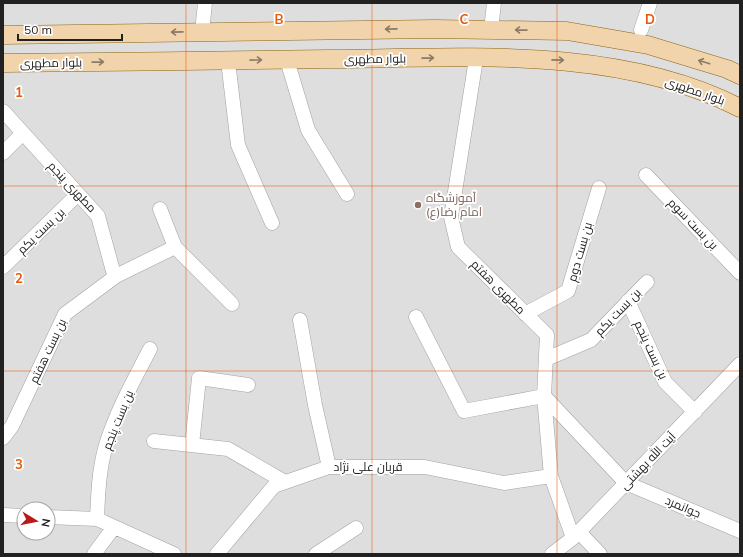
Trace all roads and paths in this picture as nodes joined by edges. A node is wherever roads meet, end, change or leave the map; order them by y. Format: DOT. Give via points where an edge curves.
graph roads {
  1 [pos="205,3"];
  2 [pos="494,3"];
  3 [pos="650,3"];
  4 [pos="491,30"];
  5 [pos="641,30"];
  6 [pos="202,32"];
  7 [pos="3,35"];
  8 [pos="476,59"];
  9 [pos="287,60"];
  10 [pos="228,61"];
  11 [pos="3,63"];
  12 [pos="740,75"];
  13 [pos="740,108"];
  14 [pos="3,111"];
  15 [pos="22,134"];
  16 [pos="3,153"];
  17 [pos="646,175"];
  18 [pos="599,188"];
  19 [pos="78,194"];
  20 [pos="347,194"];
  21 [pos="160,209"];
  22 [pos="272,224"];
  23 [pos="175,247"];
  24 [pos="3,267"];
  25 [pos="740,273"];
  26 [pos="116,276"];
  27 [pos="646,282"];
  28 [pos="628,301"];
  29 [pos="232,304"];
  30 [pos="525,314"];
  31 [pos="416,317"];
  32 [pos="300,320"];
  33 [pos="150,349"];
  34 [pos="546,359"];
  35 [pos="740,364"];
  36 [pos="248,385"];
  37 [pos="544,396"];
  38 [pos="695,412"];
  39 [pos="3,438"];
  40 [pos="154,441"];
  41 [pos="192,445"];
  42 [pos="329,466"];
  43 [pos="552,476"];
  44 [pos="285,482"];
  45 [pos="626,484"];
  46 [pos="3,515"];
  47 [pos="16,516"];
  48 [pos="56,517"];
  49 [pos="97,519"];
  50 [pos="114,527"];
  51 [pos="356,528"];
  52 [pos="740,531"];
  53 [pos="576,535"];
  54 [pos="94,554"];
  55 [pos="174,554"];
  56 [pos="217,554"];
  57 [pos="316,554"];
  58 [pos="552,554"];
  59 [pos="600,554"];
  1 -- 6 [label="street"];
  2 -- 4 [label="street"];
  3 -- 5 [label="street"];
  4 -- 6 [label="main road, one-way"];
  12 -- 4 [label="main road, one-way" via="648,45 567,31"];
  6 -- 7 [label="main road, one-way"];
  9 -- 8 [label="main road, بلوار مطهری, one-way"];
  8 -- 13 [label="main road, بلوار مطهری, one-way" via="564,60 642,73 716,96"];
  8 -- 30 [label="street, مطهری هفتم" via="451,217 458,247"];
  10 -- 9 [label="main road, بلوار مطهری, one-way"];
  9 -- 20 [label="street" via="308,130"];
  11 -- 10 [label="main road, بلوار مطهری, one-way"];
  10 -- 22 [label="street" via="238,145"];
  14 -- 15 [label="street, مطهری پنجم"];
  15 -- 16 [label="street"];
  15 -- 19 [label="street, مطهری پنجم"];
  17 -- 25 [label="street, بن بست سوم"];
  18 -- 30 [label="street, بن بست دوم" via="568,291"];
  19 -- 24 [label="street, بن بست یکم"];
  19 -- 26 [label="street, مطهری پنجم" via="98,216"];
  21 -- 23 [label="street"];
  23 -- 26 [label="street, بن بست هفتم"];
  23 -- 29 [label="street"];
  26 -- 39 [label="street, بن بست هفتم" via="65,314 12,426"];
  27 -- 28 [label="street, بن بست یکم"];
  28 -- 34 [label="street, بن بست یکم" via="591,340"];
  28 -- 38 [label="street, بن بست پنجم" via="666,382"];
  30 -- 34 [label="street, مطهری هفتم" via="547,335"];
  31 -- 37 [label="street" via="464,411"];
  32 -- 42 [label="street"];
  33 -- 49 [label="street, بن بست پنجم" via="118,414 106,445 98,485"];
  34 -- 37 [label="street, مطهری هفتم"];
  35 -- 38 [label="street, آیت الله بهشتی"];
  36 -- 41 [label="street" via="199,378"];
  37 -- 43 [label="street, مطهری هفتم"];
  37 -- 45 [label="street"];
  38 -- 45 [label="street, آیت الله بهشتی"];
  40 -- 41 [label="street"];
  41 -- 44 [label="street" via="228,449"];
  42 -- 43 [label="street, قربان علی نژاد" via="424,467 504,484"];
  42 -- 44 [label="street, قربان علی نژاد"];
  43 -- 53 [label="street, مطهری هفتم"];
  44 -- 56 [label="street, قربان علی نژاد" via="274,486"];
  45 -- 52 [label="street, جوانمرد"];
  45 -- 53 [label="street, آیت الله بهشتی"];
  46 -- 47 [label="street"];
  48 -- 49 [label="street"];
  49 -- 50 [label="street"];
  50 -- 54 [label="street"];
  50 -- 55 [label="street"];
  51 -- 57 [label="street"];
  53 -- 58 [label="street, آیت الله بهشتی"];
  53 -- 59 [label="street"];
}
